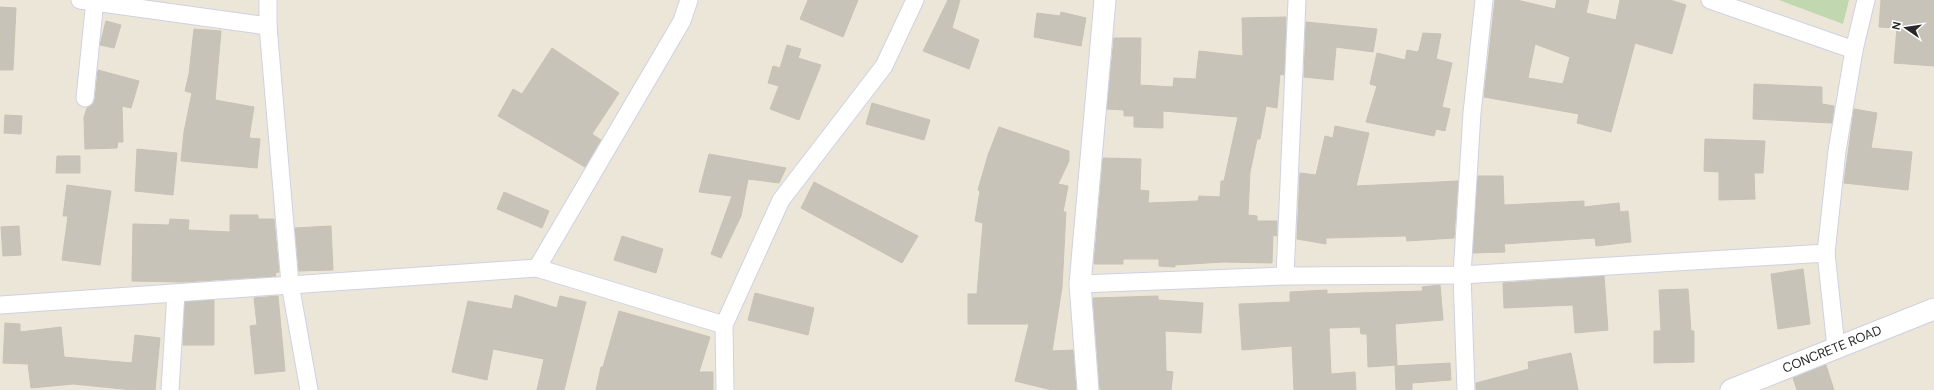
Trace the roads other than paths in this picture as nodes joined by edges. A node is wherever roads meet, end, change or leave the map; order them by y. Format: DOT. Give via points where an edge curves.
graph roads {
  1 [pos="268,0"];
  2 [pos="689,0"];
  3 [pos="915,0"];
  4 [pos="1106,0"];
  5 [pos="1297,0"];
  6 [pos="1484,0"];
  7 [pos="1710,0"];
  8 [pos="1866,0"];
  9 [pos="90,1"];
  10 [pos="268,26"];
  11 [pos="1854,50"];
  12 [pos="85,98"];
  13 [pos="1826,253"];
  14 [pos="536,268"];
  15 [pos="1462,274"];
  16 [pos="1285,276"];
  17 [pos="290,284"];
  18 [pos="1080,284"];
  19 [pos="176,293"];
  20 [pos="0,305"];
  21 [pos="1934,309"];
  22 [pos="724,325"];
  23 [pos="1836,347"];
  24 [pos="170,390"];
  25 [pos="309,390"];
  26 [pos="725,390"];
  27 [pos="1088,390"];
  28 [pos="1466,390"];
  29 [pos="1731,390"];
  1 -- 10 [label="street"];
  2 -- 14 [label="street" via="682,22"];
  3 -- 22 [label="street" via="884,66 781,200"];
  4 -- 18 [label="street"];
  5 -- 16 [label="street"];
  6 -- 15 [label="street" via="1472,113"];
  7 -- 11 [label="street"];
  8 -- 11 [label="street"];
  9 -- 10 [label="street"];
  9 -- 12 [label="street"];
  10 -- 17 [label="street"];
  11 -- 13 [label="street" via="1837,151"];
  13 -- 15 [label="street"];
  13 -- 23 [label="street"];
  14 -- 17 [label="street"];
  14 -- 22 [label="street"];
  15 -- 16 [label="street"];
  15 -- 28 [label="street"];
  16 -- 18 [label="street"];
  17 -- 19 [label="street"];
  17 -- 25 [label="street"];
  18 -- 27 [label="street"];
  19 -- 20 [label="street"];
  19 -- 24 [label="street"];
  21 -- 23 [label="street, CONCRETE ROAD"];
  22 -- 26 [label="street"];
  23 -- 29 [label="street, CONCRETE ROAD"];
}
